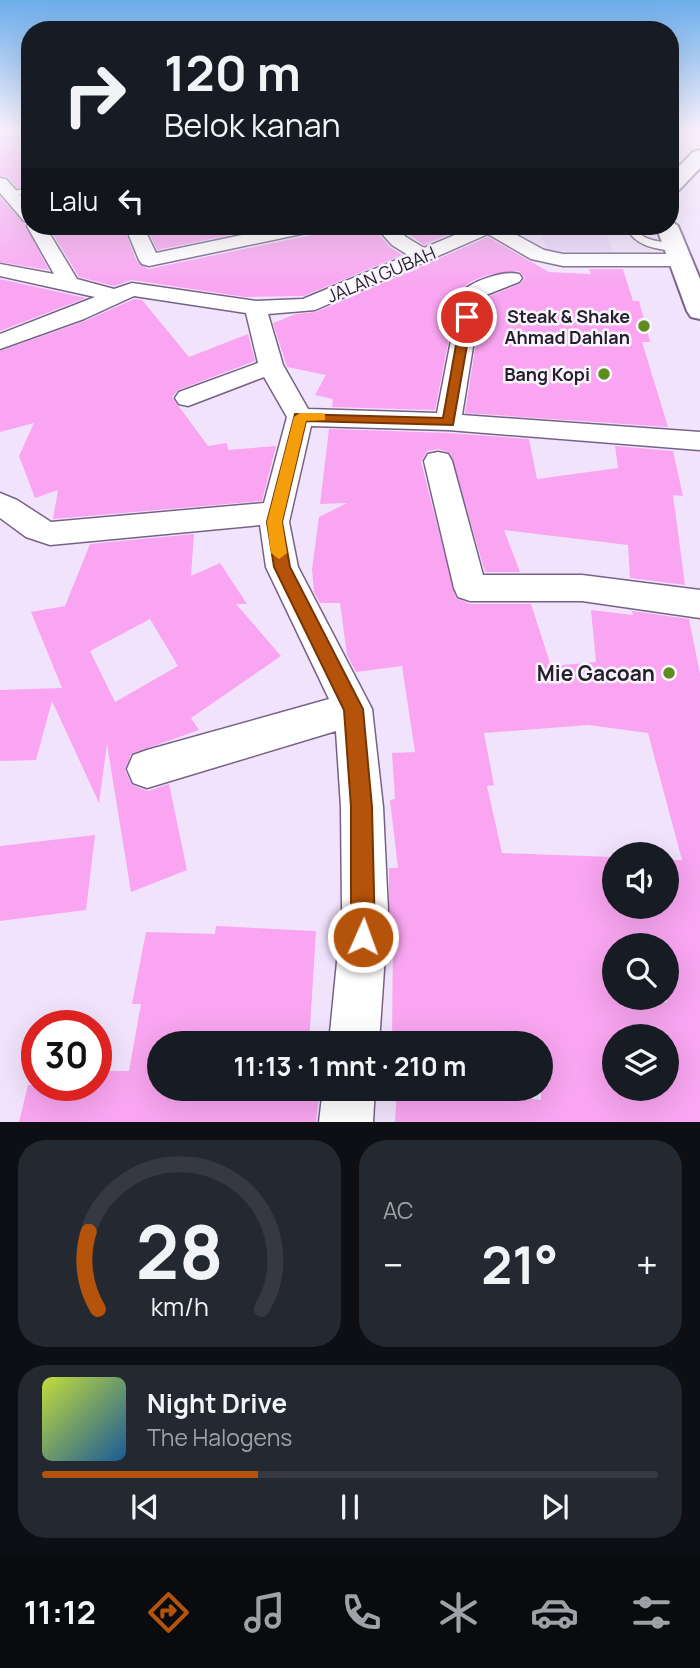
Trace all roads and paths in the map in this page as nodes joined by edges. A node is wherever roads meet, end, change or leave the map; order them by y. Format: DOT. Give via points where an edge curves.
graph roads {
  1 [pos="5,188"];
  2 [pos="21,207"];
  3 [pos="41,235"];
  4 [pos="138,235"];
  5 [pos="262,235"];
  6 [pos="393,235"];
  7 [pos="473,235"];
  8 [pos="502,235"];
  9 [pos="634,235"];
  10 [pos="674,245"];
  11 [pos="424,256"];
  12 [pos="149,260"];
  13 [pos="0,270"];
  14 [pos="512,278"];
  15 [pos="69,283"];
  16 [pos="125,293"];
  17 [pos="697,297"];
  18 [pos="256,308"];
  19 [pos="0,342"];
  20 [pos="271,366"];
  21 [pos="188,398"];
  22 [pos="300,417"];
  23 [pos="449,422"];
  24 [pos="700,441"];
  25 [pos="438,461"];
  26 [pos="0,504"];
  27 [pos="277,513"];
  28 [pos="700,604"];
  29 [pos="353,709"];
  30 [pos="147,769"];
  31 [pos="355,1031"];
  32 [pos="348,1101"];
  33 [pos="346,1122"];
  1 -- 2 [label="street"];
  3 -- 15 [label="street"];
  4 -- 12 [label="street"];
  5 -- 12 [label="street"];
  6 -- 11 [label="street"];
  7 -- 11 [label="street, JALAN GUBAH"];
  8 -- 10 [label="street, JALAN GUBAH" via="538,255 563,260"];
  9 -- 10 [label="lane" via="645,243"];
  10 -- 17 [label="main road"];
  11 -- 18 [label="street, JALAN GUBAH" via="307,305"];
  12 -- 16 [label="street" via="142,276"];
  13 -- 15 [label="street, JALAN GUBAH"];
  14 -- 23 [label="street" via="471,294"];
  15 -- 16 [label="street, JALAN GUBAH"];
  16 -- 18 [label="street, JALAN GUBAH"];
  16 -- 19 [label="street"];
  18 -- 20 [label="street" via="262,346"];
  20 -- 21 [label="street"];
  20 -- 22 [label="street"];
  22 -- 23 [label="street"];
  22 -- 27 [label="street"];
  23 -- 24 [label="street"];
  25 -- 28 [label="street" via="470,588 582,588"];
  26 -- 27 [label="street" via="51,534"];
  27 -- 29 [label="street" via="274,522 282,567"];
  29 -- 30 [label="street"];
  29 -- 31 [label="street" via="365,911"];
  32 -- 33 [label="street"];
}
